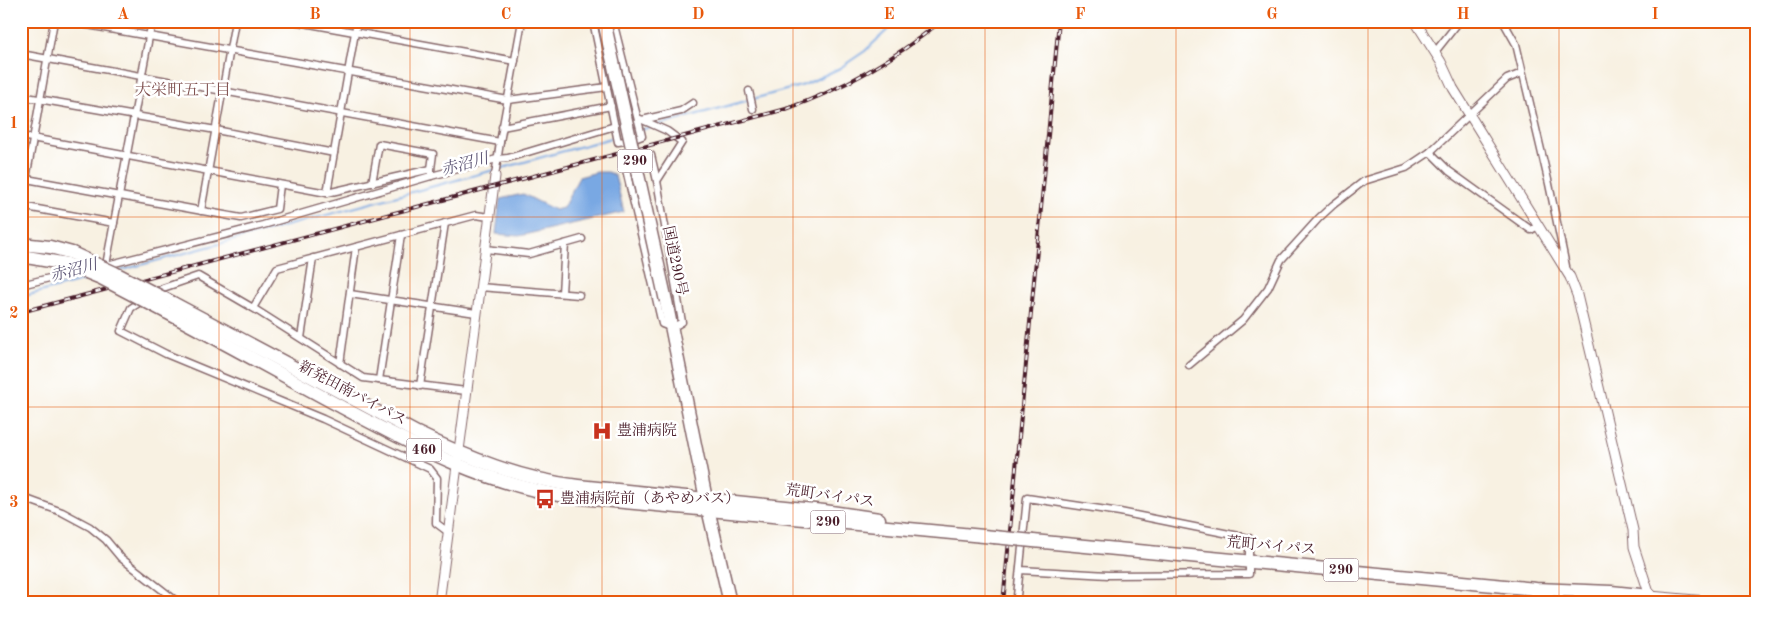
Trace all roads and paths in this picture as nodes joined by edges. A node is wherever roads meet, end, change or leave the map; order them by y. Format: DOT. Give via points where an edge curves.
graph roads {
  1 [pos="54,21"];
  2 [pos="65,21"];
  3 [pos="152,21"];
  4 [pos="235,21"];
  5 [pos="293,21"];
  6 [pos="357,21"];
  7 [pos="522,21"];
  8 [pos="593,21"];
  9 [pos="604,21"];
  10 [pos="613,21"];
  11 [pos="1415,21"];
  12 [pos="1464,21"];
  13 [pos="1503,21"];
  14 [pos="355,32"];
  15 [pos="149,36"];
  16 [pos="230,50"];
  17 [pos="1435,52"];
  18 [pos="21,54"];
  19 [pos="47,58"];
  20 [pos="515,62"];
  21 [pos="348,72"];
  22 [pos="1522,73"];
  23 [pos="142,75"];
  24 [pos="607,87"];
  25 [pos="223,90"];
  26 [pos="749,91"];
  27 [pos="21,96"];
  28 [pos="39,99"];
  29 [pos="508,100"];
  30 [pos="693,103"];
  31 [pos="611,106"];
  32 [pos="753,109"];
  33 [pos="341,114"];
  34 [pos="1469,115"];
  35 [pos="134,116"];
  36 [pos="640,119"];
  37 [pos="615,126"];
  38 [pos="502,127"];
  39 [pos="216,130"];
  40 [pos="21,136"];
  41 [pos="32,138"];
  42 [pos="500,142"];
  43 [pos="1430,152"];
  44 [pos="334,154"];
  45 [pos="127,157"];
  46 [pos="497,159"];
  47 [pos="208,172"];
  48 [pos="431,173"];
  49 [pos="495,176"];
  50 [pos="23,179"];
  51 [pos="657,181"];
  52 [pos="372,183"];
  53 [pos="280,185"];
  54 [pos="327,193"];
  55 [pos="119,196"];
  56 [pos="21,206"];
  57 [pos="201,211"];
  58 [pos="489,217"];
  59 [pos="114,223"];
  60 [pos="445,223"];
  61 [pos="1538,226"];
  62 [pos="401,234"];
  63 [pos="582,239"];
  64 [pos="21,244"];
  65 [pos="565,244"];
  66 [pos="356,247"];
  67 [pos="486,250"];
  68 [pos="21,256"];
  69 [pos="313,258"];
  70 [pos="70,259"];
  71 [pos="106,265"];
  72 [pos="1567,273"];
  73 [pos="21,285"];
  74 [pos="480,287"];
  75 [pos="350,294"];
  76 [pos="562,294"];
  77 [pos="579,295"];
  78 [pos="391,301"];
  79 [pos="432,307"];
  80 [pos="253,308"];
  81 [pos="476,313"];
  82 [pos="672,328"];
  83 [pos="301,338"];
  84 [pos="340,364"];
  85 [pos="1189,365"];
  86 [pos="379,380"];
  87 [pos="420,386"];
  88 [pos="466,391"];
  89 [pos="457,459"];
  90 [pos="21,497"];
  91 [pos="707,504"];
  92 [pos="448,532"];
  93 [pos="1250,562"];
  94 [pos="1020,570"];
  95 [pos="1536,589"];
  96 [pos="1651,599"];
  97 [pos="180,603"];
  98 [pos="439,603"];
  99 [pos="730,603"];
  100 [pos="1016,603"];
  101 [pos="1535,603"];
  102 [pos="1729,603"];
  1 -- 19 [label="street"];
  2 -- 15 [label="street"];
  3 -- 15 [label="street"];
  4 -- 16 [label="street"];
  5 -- 14 [label="street"];
  6 -- 14 [label="street"];
  7 -- 20 [label="street"];
  8 -- 24 [label="street"];
  9 -- 82 [label="highway, 国道290号 / 290, bridge"];
  10 -- 36 [label="street"];
  11 -- 17 [label="street"];
  12 -- 17 [label="street" via="1458,23"];
  13 -- 22 [label="street" via="1516,44"];
  14 -- 20 [label="street"];
  14 -- 21 [label="street"];
  15 -- 16 [label="street"];
  15 -- 23 [label="street"];
  16 -- 21 [label="street"];
  16 -- 25 [label="street"];
  17 -- 34 [label="street"];
  18 -- 19 [label="street"];
  19 -- 23 [label="street"];
  19 -- 28 [label="street"];
  20 -- 29 [label="street"];
  21 -- 29 [label="street"];
  21 -- 33 [label="street"];
  22 -- 34 [label="street" via="1508,79"];
  22 -- 72 [label="street"];
  23 -- 25 [label="street"];
  23 -- 35 [label="street"];
  24 -- 29 [label="street"];
  24 -- 31 [label="street"];
  25 -- 33 [label="street"];
  25 -- 39 [label="street"];
  26 -- 32 [label="street"];
  27 -- 28 [label="street"];
  28 -- 35 [label="street"];
  28 -- 41 [label="street"];
  29 -- 38 [label="street"];
  30 -- 36 [label="street" via="681,111"];
  31 -- 37 [label="street"];
  31 -- 38 [label="street"];
  33 -- 42 [label="street"];
  33 -- 44 [label="street"];
  34 -- 43 [label="street"];
  34 -- 61 [label="street"];
  35 -- 39 [label="street"];
  35 -- 45 [label="street"];
  36 -- 37 [label="street" via="642,136 632,140 618,142"];
  36 -- 51 [label="street" via="682,142"];
  37 -- 46 [label="street"];
  38 -- 42 [label="street"];
  39 -- 44 [label="street"];
  39 -- 47 [label="street"];
  40 -- 41 [label="street"];
  41 -- 45 [label="street"];
  41 -- 50 [label="street"];
  42 -- 46 [label="street"];
  43 -- 61 [label="street" via="1449,170 1531,230"];
  43 -- 85 [label="street" via="1406,168 1364,181 1318,218 1281,260 1268,288 1243,320"];
  44 -- 54 [label="street"];
  45 -- 47 [label="street"];
  45 -- 55 [label="street"];
  46 -- 48 [label="street"];
  46 -- 49 [label="street"];
  47 -- 53 [label="street"];
  47 -- 57 [label="street"];
  48 -- 52 [label="street"];
  48 -- 52 [label="street" via="432,154 379,144"];
  48 -- 71 [label="street" via="263,225"];
  49 -- 58 [label="street"];
  50 -- 55 [label="street"];
  51 -- 82 [label="street" via="682,322"];
  51 -- 82 [label="street" via="651,155 624,161 662,324"];
  52 -- 54 [label="street"];
  53 -- 54 [label="street"];
  53 -- 57 [label="street" via="277,209 241,218"];
  55 -- 57 [label="street"];
  55 -- 59 [label="street"];
  56 -- 59 [label="street"];
  58 -- 60 [label="street" via="476,215"];
  58 -- 67 [label="street"];
  59 -- 71 [label="street"];
  60 -- 62 [label="street"];
  60 -- 79 [label="street"];
  61 -- 72 [label="street"];
  62 -- 66 [label="street"];
  62 -- 78 [label="street"];
  63 -- 65 [label="street"];
  64 -- 70 [label="highway, 460" via="50,247"];
  65 -- 67 [label="street" via="529,254"];
  65 -- 76 [label="street"];
  66 -- 69 [label="street"];
  66 -- 75 [label="street"];
  67 -- 74 [label="street"];
  68 -- 70 [label="highway, 460"];
  69 -- 80 [label="street" via="277,268"];
  69 -- 83 [label="street"];
  70 -- 89 [label="highway, 新発田南バイパス / 460, bridge" via="115,273 169,307 417,433"];
  71 -- 73 [label="street"];
  72 -- 96 [label="street" via="1577,296 1633,530 1634,547"];
  74 -- 76 [label="street"];
  74 -- 81 [label="street"];
  75 -- 78 [label="street"];
  75 -- 84 [label="street"];
  76 -- 77 [label="street"];
  78 -- 79 [label="street"];
  78 -- 86 [label="street"];
  79 -- 81 [label="street"];
  79 -- 87 [label="street"];
  80 -- 83 [label="street"];
  80 -- 92 [label="street" via="198,276 163,288 131,308 121,330 166,354 323,419 430,469 437,478 436,523"];
  81 -- 88 [label="street"];
  82 -- 91 [label="highway, 国道290号 / 290"];
  83 -- 84 [label="street"];
  84 -- 86 [label="street" via="364,378"];
  86 -- 87 [label="street"];
  87 -- 88 [label="street"];
  88 -- 89 [label="street"];
  89 -- 91 [label="highway, 新発田南バイパス / 460" via="555,483"];
  89 -- 92 [label="street"];
  90 -- 97 [label="street" via="62,512 90,527 121,558"];
  91 -- 93 [label="highway, 荒町バイパス / 290, bridge" via="824,511 949,533"];
  91 -- 99 [label="highway, 国道290号"];
  92 -- 98 [label="street"];
  93 -- 94 [label="street" via="1249,574 1108,575"];
  93 -- 94 [label="street" via="1249,538 1120,512 1027,498"];
  93 -- 95 [label="highway, 荒町バイパス / 290"];
  94 -- 100 [label="street"];
  95 -- 96 [label="highway, 荒町バイパス / 290" via="1611,592"];
  95 -- 101 [label="street"];
  96 -- 102 [label="street"];
}
